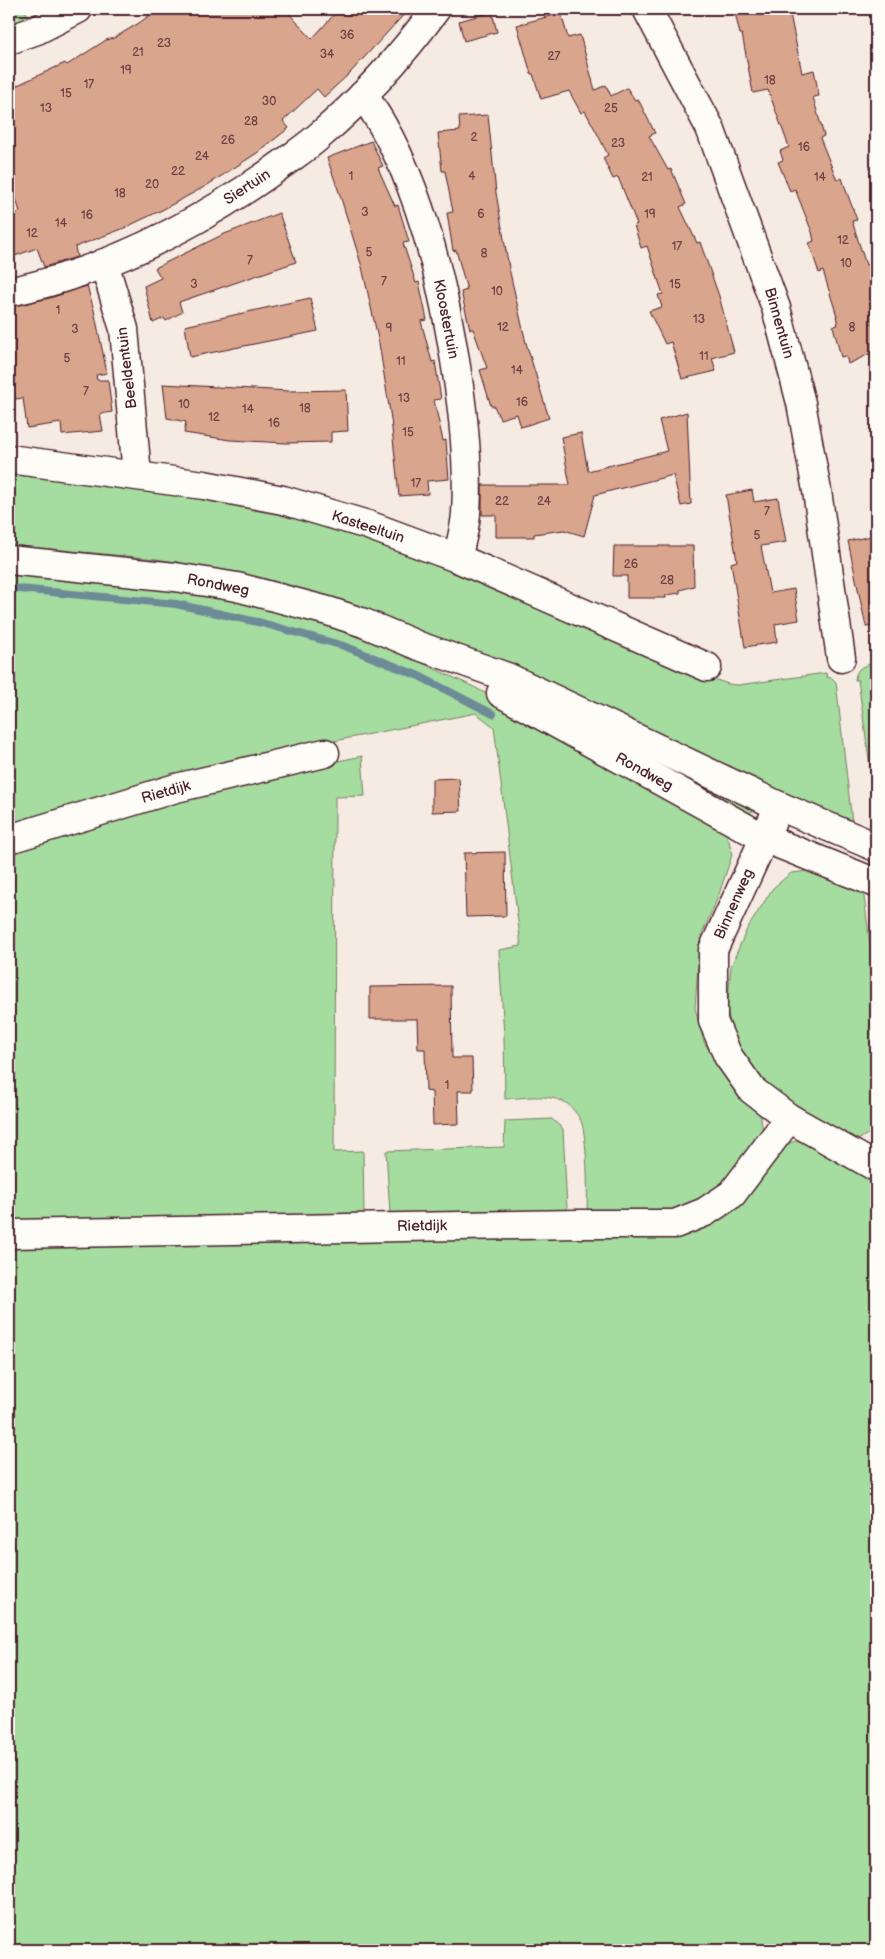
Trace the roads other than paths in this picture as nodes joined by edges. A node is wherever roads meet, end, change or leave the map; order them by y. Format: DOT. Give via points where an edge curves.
graph roads {
  1 [pos="78,9"];
  2 [pos="436,9"];
  3 [pos="647,9"];
  4 [pos="9,40"];
  5 [pos="363,95"];
  6 [pos="104,263"];
  7 [pos="9,292"];
  8 [pos="9,459"];
  9 [pos="137,475"];
  10 [pos="458,558"];
  11 [pos="9,560"];
  12 [pos="419,646"];
  13 [pos="841,658"];
  14 [pos="707,667"];
  15 [pos="325,753"];
  16 [pos="780,806"];
  17 [pos="764,838"];
  18 [pos="9,839"];
  19 [pos="876,847"];
  20 [pos="876,883"];
  21 [pos="789,1118"];
  22 [pos="875,1165"];
  23 [pos="9,1234"];
  1 -- 4 [label="street"];
  2 -- 5 [label="street, Siertuin"];
  3 -- 13 [label="street, Binnentuin" via="710,128 776,308 801,403"];
  5 -- 6 [label="street, Siertuin" via="318,138 257,182 184,226"];
  5 -- 10 [label="street, Kloostertuin" via="379,116 411,185 432,252 451,337 462,407 466,474 466,513"];
  6 -- 7 [label="street, Siertuin"];
  6 -- 9 [label="street, Beeldentuin" via="124,329"];
  8 -- 9 [label="street, Kasteeltuin"];
  9 -- 10 [label="street, Kasteeltuin" via="283,500 368,525"];
  10 -- 14 [label="street, Kasteeltuin"];
  11 -- 12 [label="street, Rondweg" via="175,577 237,587 346,617"];
  12 -- 16 [label="street, Rondweg" via="507,677"];
  12 -- 17 [label="street, Rondweg"];
  15 -- 18 [label="street, Rietdijk" via="176,788"];
  16 -- 17 [label="street, Binnenweg"];
  16 -- 19 [label="street, Rondweg"];
  17 -- 20 [label="street, Rondweg"];
  17 -- 21 [label="street, Binnenweg" via="713,950 713,1022 728,1056 752,1090"];
  21 -- 22 [label="street, Binnenweg"];
  21 -- 23 [label="street, Rietdijk" via="732,1194 705,1212 675,1224"];
}
